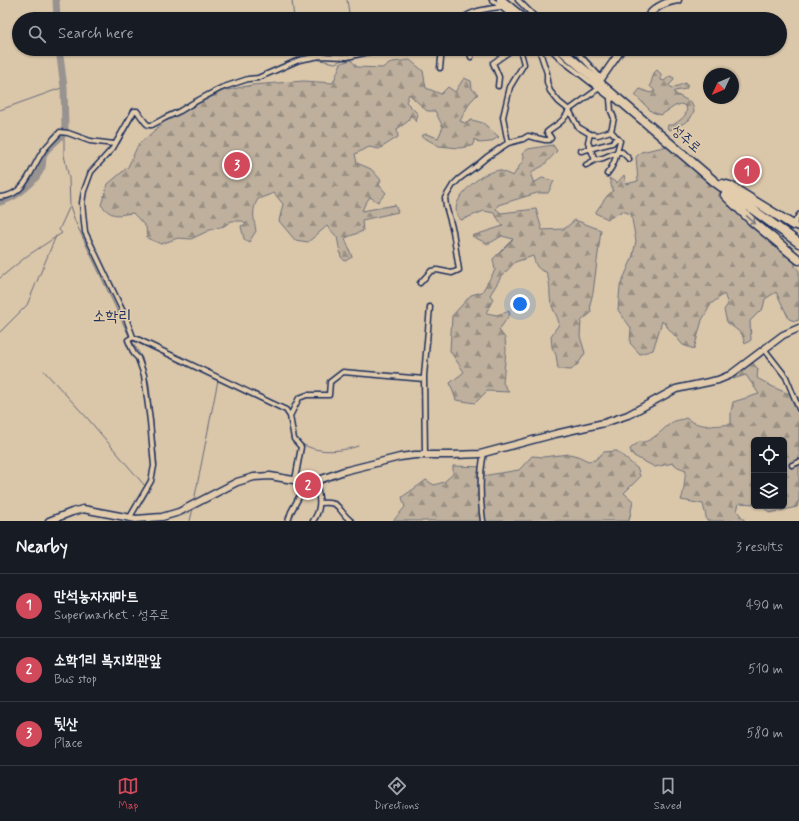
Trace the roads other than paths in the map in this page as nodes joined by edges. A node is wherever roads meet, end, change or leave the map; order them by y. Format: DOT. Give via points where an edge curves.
graph roads {
  1 [pos="492,0"];
  2 [pos="510,0"];
  3 [pos="518,0"];
  4 [pos="678,0"];
  5 [pos="501,4"];
  6 [pos="480,10"];
  7 [pos="475,12"];
  8 [pos="509,12"];
  9 [pos="513,12"];
  10 [pos="523,12"];
  11 [pos="530,12"];
  12 [pos="652,12"];
  13 [pos="320,56"];
  14 [pos="320,56"];
  15 [pos="351,56"];
  16 [pos="441,56"];
  17 [pos="503,56"];
  18 [pos="522,56"];
  19 [pos="541,56"];
  20 [pos="558,56"];
  21 [pos="568,56"];
  22 [pos="573,56"];
  23 [pos="579,56"];
  24 [pos="617,56"];
  25 [pos="440,68"];
  26 [pos="599,83"];
  27 [pos="498,86"];
  28 [pos="610,99"];
  29 [pos="625,104"];
  30 [pos="569,110"];
  31 [pos="610,131"];
  32 [pos="590,134"];
  33 [pos="617,138"];
  34 [pos="116,142"];
  35 [pos="508,142"];
  36 [pos="590,149"];
  37 [pos="581,151"];
  38 [pos="617,152"];
  39 [pos="629,158"];
  40 [pos="595,160"];
  41 [pos="586,165"];
  42 [pos="607,174"];
  43 [pos="719,183"];
  44 [pos="0,197"];
  45 [pos="799,214"];
  46 [pos="796,227"];
  47 [pos="799,240"];
  48 [pos="799,243"];
  49 [pos="799,260"];
  50 [pos="420,284"];
  51 [pos="430,307"];
  52 [pos="799,328"];
  53 [pos="133,337"];
  54 [pos="765,350"];
  55 [pos="424,379"];
  56 [pos="799,409"];
  57 [pos="290,416"];
  58 [pos="484,453"];
  59 [pos="425,455"];
  60 [pos="799,462"];
  61 [pos="792,465"];
  62 [pos="295,480"];
  63 [pos="313,482"];
  64 [pos="320,503"];
  65 [pos="317,515"];
  66 [pos="134,519"];
  67 [pos="49,521"];
  68 [pos="288,521"];
  69 [pos="313,521"];
  70 [pos="318,521"];
  71 [pos="351,521"];
  72 [pos="483,521"];
  1 -- 5 [label="street"];
  2 -- 10 [label="highway"];
  3 -- 11 [label="street"];
  4 -- 12 [label="street" via="664,4"];
  5 -- 6 [label="street"];
  5 -- 8 [label="street"];
  5 -- 9 [label="highway"];
  6 -- 7 [label="street"];
  13 -- 15 [label="street"];
  14 -- 34 [label="street" via="299,60 258,78 221,88 152,125 148,125 137,111 134,112"];
  16 -- 25 [label="street"];
  17 -- 27 [label="street" via="493,63 499,76"];
  18 -- 35 [label="street" via="524,64 510,87 503,117"];
  19 -- 30 [label="street" via="550,91"];
  20 -- 26 [label="street"];
  21 -- 26 [label="highway, 성주로"];
  22 -- 26 [label="highway, 성주로"];
  23 -- 26 [label="street"];
  24 -- 26 [label="street"];
  26 -- 28 [label="street"];
  26 -- 29 [label="highway, 성주로"];
  26 -- 30 [label="street"];
  26 -- 43 [label="highway, 성주로"];
  28 -- 29 [label="street"];
  28 -- 31 [label="street" via="614,118"];
  29 -- 43 [label="highway, 성주로"];
  30 -- 32 [label="street" via="578,127"];
  30 -- 35 [label="street" via="560,123 547,132 551,138 549,140 528,136"];
  31 -- 32 [label="street" via="598,135"];
  31 -- 33 [label="street"];
  32 -- 36 [label="street"];
  33 -- 36 [label="street" via="612,143"];
  33 -- 38 [label="street" via="620,141"];
  34 -- 44 [label="street" via="90,141 60,132 43,151 23,185"];
  34 -- 53 [label="street" via="86,182 82,199 83,216 86,232"];
  35 -- 50 [label="street" via="459,179 445,198 459,270 452,273 431,271"];
  36 -- 37 [label="street"];
  36 -- 40 [label="street"];
  38 -- 39 [label="street" via="622,152"];
  38 -- 40 [label="street"];
  38 -- 42 [label="street" via="613,167"];
  40 -- 41 [label="street"];
  43 -- 46 [label="highway" via="730,186"];
  43 -- 47 [label="highway, 성주로"];
  43 -- 48 [label="highway, 성주로"];
  43 -- 49 [label="highway, one-way" via="719,188 752,221"];
  45 -- 46 [label="street"];
  51 -- 55 [label="street"];
  52 -- 54 [label="street"];
  53 -- 57 [label="street" via="286,410"];
  53 -- 66 [label="street" via="128,340 144,375 154,466 151,481"];
  54 -- 56 [label="street" via="786,377"];
  54 -- 58 [label="street" via="730,375 676,390 617,419"];
  55 -- 57 [label="street" via="343,372 330,382 329,395 308,395 299,398"];
  55 -- 59 [label="street"];
  57 -- 62 [label="street" via="294,438 301,448"];
  58 -- 59 [label="street"];
  58 -- 72 [label="street" via="480,481 480,511"];
  59 -- 63 [label="street" via="400,457 344,471"];
  60 -- 61 [label="street"];
  62 -- 63 [label="street"];
  62 -- 66 [label="street" via="270,476 254,477 237,482 162,518"];
  63 -- 64 [label="street"];
  63 -- 68 [label="street" via="306,484"];
  64 -- 65 [label="street"];
  64 -- 71 [label="street" via="336,504"];
  65 -- 69 [label="street"];
  65 -- 70 [label="street"];
  66 -- 67 [label="street" via="83,509"];
}
